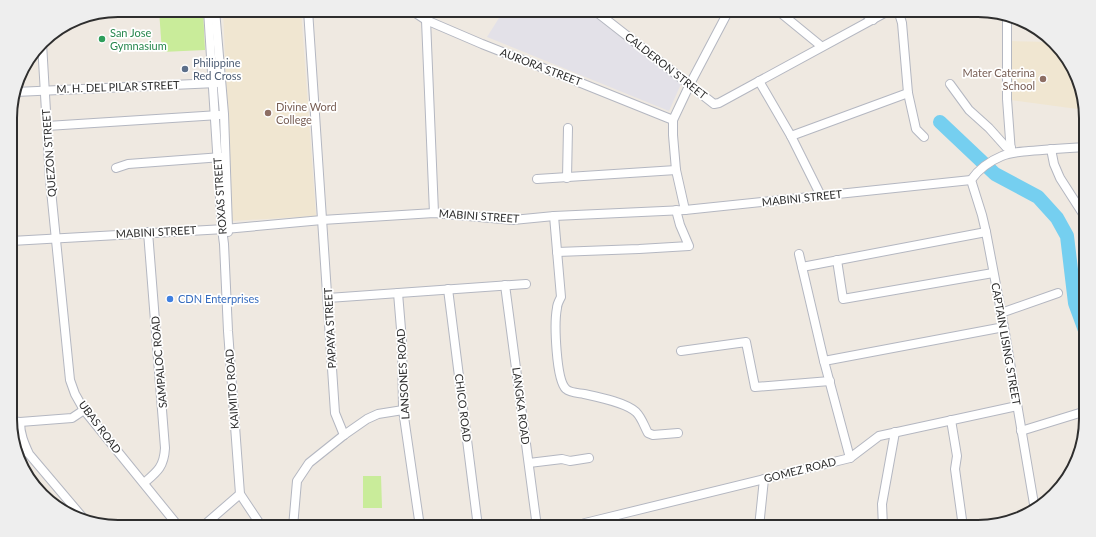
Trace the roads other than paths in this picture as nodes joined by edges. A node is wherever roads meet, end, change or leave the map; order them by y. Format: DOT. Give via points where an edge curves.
graph roads {
  1 [pos="208,17"];
  2 [pos="217,17"];
  3 [pos="308,17"];
  4 [pos="421,17"];
  5 [pos="603,17"];
  6 [pos="725,17"];
  7 [pos="786,17"];
  8 [pos="870,17"];
  9 [pos="878,17"];
  10 [pos="900,17"];
  11 [pos="426,20"];
  12 [pos="873,20"];
  13 [pos="1010,22"];
  14 [pos="821,46"];
  15 [pos="42,51"];
  16 [pos="759,81"];
  17 [pos="222,83"];
  18 [pos="212,84"];
  19 [pos="690,84"];
  20 [pos="950,84"];
  21 [pos="44,90"];
  22 [pos="20,92"];
  23 [pos="908,93"];
  24 [pos="224,114"];
  25 [pos="215,115"];
  26 [pos="673,120"];
  27 [pos="47,126"];
  28 [pos="568,128"];
  29 [pos="791,136"];
  30 [pos="924,137"];
  31 [pos="1079,147"];
  32 [pos="1051,149"];
  33 [pos="1011,150"];
  34 [pos="226,157"];
  35 [pos="217,158"];
  36 [pos="116,168"];
  37 [pos="676,170"];
  38 [pos="567,178"];
  39 [pos="537,179"];
  40 [pos="971,180"];
  41 [pos="821,196"];
  42 [pos="1079,208"];
  43 [pos="676,210"];
  44 [pos="685,210"];
  45 [pos="434,213"];
  46 [pos="554,216"];
  47 [pos="322,220"];
  48 [pos="225,228"];
  49 [pos="148,232"];
  50 [pos="986,232"];
  51 [pos="56,238"];
  52 [pos="17,241"];
  53 [pos="224,244"];
  54 [pos="557,252"];
  55 [pos="799,254"];
  56 [pos="837,260"];
  57 [pos="802,267"];
  58 [pos="993,273"];
  59 [pos="526,284"];
  60 [pos="505,285"];
  61 [pos="448,289"];
  62 [pos="398,293"];
  63 [pos="1058,293"];
  64 [pos="328,298"];
  65 [pos="1002,313"];
  66 [pos="1004,327"];
  67 [pos="681,351"];
  68 [pos="824,361"];
  69 [pos="830,381"];
  70 [pos="1017,406"];
  71 [pos="84,410"];
  72 [pos="403,410"];
  73 [pos="1079,413"];
  74 [pos="951,420"];
  75 [pos="20,422"];
  76 [pos="1021,431"];
  77 [pos="895,432"];
  78 [pos="678,433"];
  79 [pos="344,435"];
  80 [pos="589,458"];
  81 [pos="850,458"];
  82 [pos="529,463"];
  83 [pos="764,479"];
  84 [pos="144,483"];
  85 [pos="240,494"];
  86 [pos="1035,503"];
  87 [pos="78,512"];
  88 [pos="173,520"];
  89 [pos="210,520"];
  90 [pos="257,520"];
  91 [pos="294,520"];
  92 [pos="419,520"];
  93 [pos="477,520"];
  94 [pos="537,520"];
  95 [pos="598,520"];
  96 [pos="760,520"];
  97 [pos="883,520"];
  98 [pos="962,520"];
  1 -- 18 [label="street, ROXAS STREET"];
  2 -- 17 [label="street, ROXAS STREET"];
  3 -- 47 [label="street, PAPAYA STREET"];
  4 -- 11 [label="street, AURORA STREET"];
  5 -- 19 [label="street, CALDERON STREET"];
  6 -- 19 [label="street"];
  7 -- 14 [label="street"];
  8 -- 12 [label="street"];
  9 -- 12 [label="street"];
  10 -- 23 [label="street"];
  11 -- 26 [label="street, AURORA STREET"];
  11 -- 45 [label="street"];
  12 -- 14 [label="street"];
  13 -- 33 [label="street" via="1007,99"];
  14 -- 16 [label="street"];
  15 -- 21 [label="street, QUEZON STREET"];
  16 -- 19 [label="street, CALDERON STREET" via="714,104"];
  16 -- 29 [label="street"];
  17 -- 18 [label="street, M. H. DEL PILAR STREET"];
  17 -- 24 [label="street, ROXAS STREET"];
  18 -- 21 [label="street, M. H. DEL PILAR STREET"];
  18 -- 25 [label="street, ROXAS STREET"];
  19 -- 26 [label="street"];
  20 -- 33 [label="street" via="969,110"];
  21 -- 22 [label="street, M. H. DEL PILAR STREET"];
  21 -- 27 [label="street, QUEZON STREET"];
  23 -- 29 [label="street"];
  23 -- 30 [label="street" via="916,129"];
  24 -- 25 [label="street"];
  24 -- 34 [label="street, ROXAS STREET"];
  25 -- 27 [label="street"];
  25 -- 35 [label="street, ROXAS STREET"];
  26 -- 37 [label="street"];
  27 -- 51 [label="street, QUEZON STREET"];
  28 -- 38 [label="street"];
  29 -- 41 [label="street"];
  31 -- 32 [label="street"];
  32 -- 33 [label="street"];
  32 -- 42 [label="street" via="1060,178"];
  33 -- 40 [label="street" via="977,172"];
  34 -- 35 [label="street"];
  34 -- 48 [label="street, ROXAS STREET"];
  35 -- 36 [label="street" via="128,164"];
  35 -- 48 [label="street, ROXAS STREET"];
  37 -- 38 [label="street"];
  37 -- 44 [label="street"];
  38 -- 39 [label="street"];
  40 -- 41 [label="street, MABINI STREET"];
  40 -- 50 [label="street, CAPTAIN LISING STREET"];
  41 -- 44 [label="street, MABINI STREET"];
  43 -- 44 [label="street, MABINI STREET"];
  43 -- 46 [label="street, MABINI STREET"];
  43 -- 54 [label="street" via="689,246"];
  45 -- 46 [label="street, MABINI STREET" via="513,220"];
  45 -- 47 [label="street, MABINI STREET"];
  46 -- 54 [label="street"];
  47 -- 48 [label="street, MABINI STREET"];
  47 -- 64 [label="street, PAPAYA STREET"];
  48 -- 49 [label="street, MABINI STREET"];
  48 -- 53 [label="street, ROXAS STREET"];
  49 -- 51 [label="street, MABINI STREET"];
  49 -- 84 [label="street, SAMPALOC ROAD" via="165,458 160,469"];
  50 -- 56 [label="street"];
  50 -- 58 [label="street, CAPTAIN LISING STREET"];
  51 -- 52 [label="street, MABINI STREET"];
  51 -- 71 [label="street, UBAS ROAD" via="70,380"];
  53 -- 85 [label="street, KAIMITO ROAD"];
  54 -- 78 [label="street" via="561,297 556,315 557,353 561,379 566,389 629,408 636,412 648,434"];
  55 -- 57 [label="street"];
  56 -- 57 [label="street"];
  56 -- 58 [label="street" via="843,299"];
  57 -- 68 [label="street"];
  58 -- 65 [label="street, CAPTAIN LISING STREET"];
  59 -- 60 [label="street"];
  60 -- 61 [label="street"];
  60 -- 82 [label="street, LANGKA ROAD"];
  61 -- 62 [label="street"];
  61 -- 93 [label="street, CHICO ROAD"];
  62 -- 64 [label="street"];
  62 -- 72 [label="street, LANSONES ROAD"];
  63 -- 65 [label="street"];
  64 -- 79 [label="street, PAPAYA STREET" via="335,413"];
  65 -- 66 [label="street, CAPTAIN LISING STREET"];
  66 -- 68 [label="street"];
  66 -- 70 [label="street, CAPTAIN LISING STREET"];
  67 -- 69 [label="street" via="746,342 755,387"];
  68 -- 69 [label="street"];
  69 -- 81 [label="street"];
  70 -- 74 [label="street, GOMEZ ROAD"];
  70 -- 76 [label="street, CAPTAIN LISING STREET"];
  71 -- 75 [label="street" via="72,418"];
  71 -- 84 [label="street, UBAS ROAD"];
  72 -- 79 [label="street" via="367,418"];
  72 -- 92 [label="street, LANSONES ROAD"];
  73 -- 76 [label="street"];
  74 -- 77 [label="street, GOMEZ ROAD"];
  74 -- 98 [label="street" via="957,456 955,469"];
  75 -- 87 [label="street" via="20,430 29,454"];
  76 -- 86 [label="street, CAPTAIN LISING STREET"];
  77 -- 81 [label="street, GOMEZ ROAD" via="879,436"];
  77 -- 97 [label="street" via="882,504"];
  79 -- 91 [label="street" via="309,464 297,481"];
  80 -- 82 [label="street"];
  81 -- 83 [label="street, GOMEZ ROAD"];
  82 -- 94 [label="street, LANGKA ROAD"];
  83 -- 95 [label="street, GOMEZ ROAD"];
  83 -- 96 [label="street"];
  84 -- 88 [label="street, UBAS ROAD"];
  85 -- 89 [label="street"];
  85 -- 90 [label="street, KAIMITO ROAD"];
}
